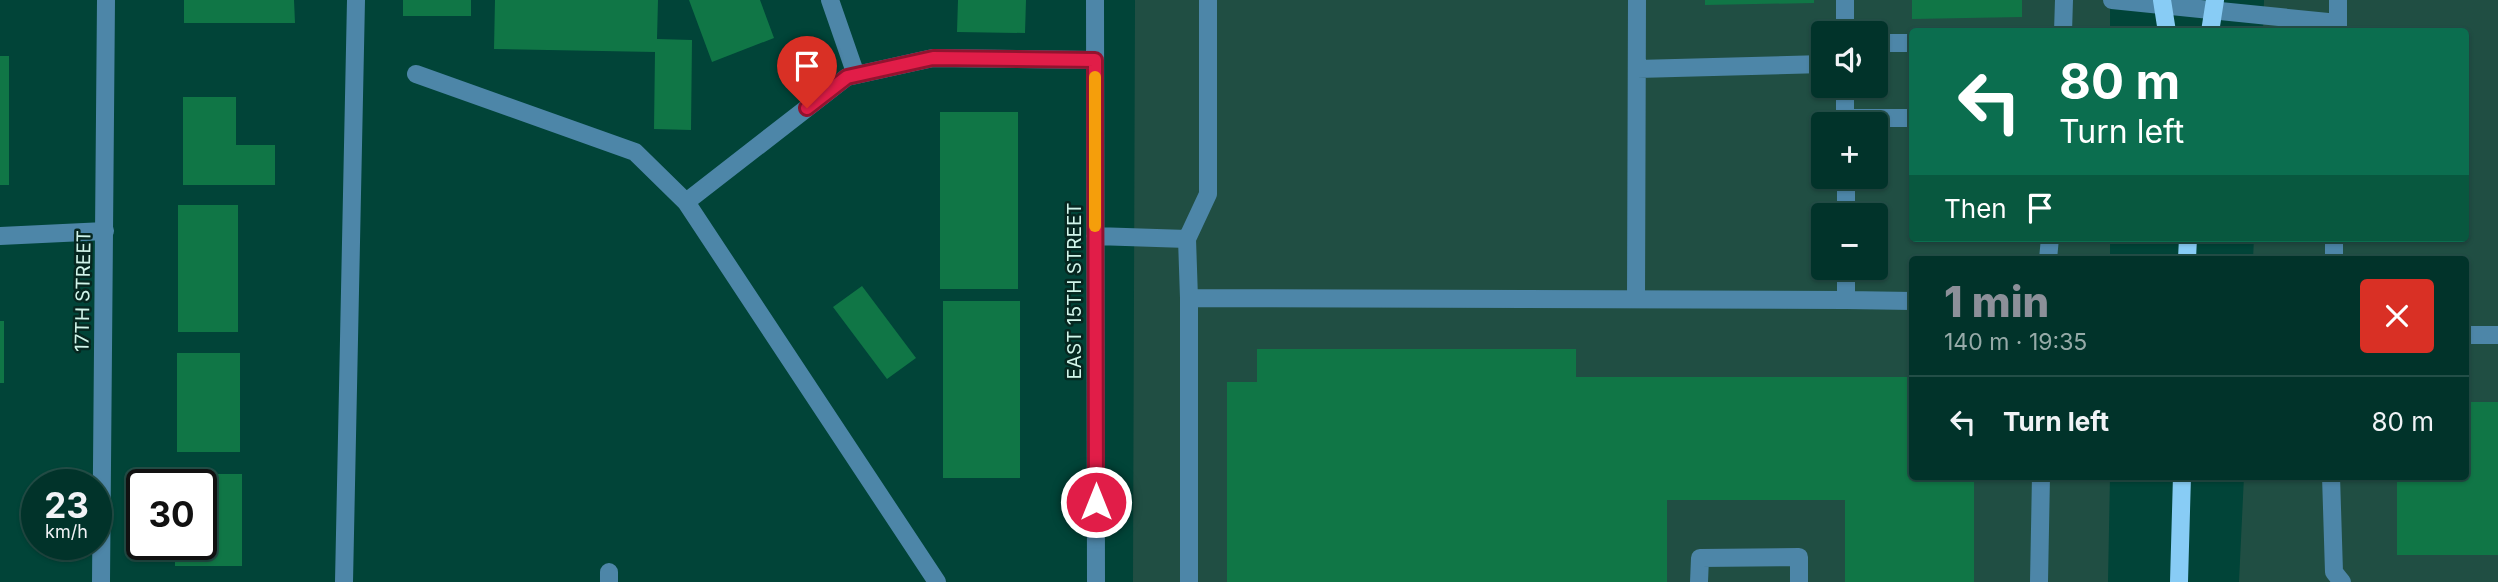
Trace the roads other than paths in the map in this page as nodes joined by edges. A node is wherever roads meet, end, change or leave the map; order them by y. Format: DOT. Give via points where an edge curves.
graph roads {
  1 [pos="106,0"];
  2 [pos="356,0"];
  3 [pos="830,0"];
  4 [pos="1095,0"];
  5 [pos="1208,0"];
  6 [pos="1637,0"];
  7 [pos="1845,0"];
  8 [pos="2064,0"];
  9 [pos="2112,0"];
  10 [pos="2338,0"];
  11 [pos="2162,3"];
  12 [pos="2214,5"];
  13 [pos="1845,21"];
  14 [pos="2338,27"];
  15 [pos="2063,28"];
  16 [pos="2166,28"];
  17 [pos="2211,28"];
  18 [pos="1888,43"];
  19 [pos="1909,43"];
  20 [pos="1095,60"];
  21 [pos="1811,64"];
  22 [pos="1637,69"];
  23 [pos="416,74"];
  24 [pos="856,75"];
  25 [pos="1909,118"];
  26 [pos="1888,119"];
  27 [pos="686,202"];
  28 [pos="105,231"];
  29 [pos="0,236"];
  30 [pos="1095,236"];
  31 [pos="1187,239"];
  32 [pos="1846,280"];
  33 [pos="1189,298"];
  34 [pos="1636,299"];
  35 [pos="1846,300"];
  36 [pos="1909,300"];
  37 [pos="2469,335"];
  38 [pos="2498,335"];
  39 [pos="2041,480"];
  40 [pos="2182,480"];
  41 [pos="2331,480"];
  42 [pos="101,582"];
  43 [pos="344,582"];
  44 [pos="937,582"];
  45 [pos="1096,582"];
  46 [pos="1189,582"];
  47 [pos="1699,582"];
  48 [pos="1799,582"];
  49 [pos="2039,582"];
  50 [pos="2179,582"];
  51 [pos="2342,582"];
  1 -- 28 [label="street, 17TH STREET"];
  2 -- 43 [label="street"];
  3 -- 24 [label="street"];
  4 -- 20 [label="street, EAST 15TH STREET"];
  5 -- 31 [label="street" via="1208,194"];
  6 -- 22 [label="street"];
  7 -- 13 [label="street"];
  8 -- 15 [label="street"];
  9 -- 11 [label="street"];
  10 -- 14 [label="street"];
  11 -- 12 [label="street"];
  11 -- 16 [label="main road"];
  12 -- 14 [label="street"];
  12 -- 17 [label="main road"];
  18 -- 19 [label="street"];
  20 -- 24 [label="street" via="933,58"];
  20 -- 30 [label="street, EAST 15TH STREET"];
  21 -- 22 [label="street"];
  22 -- 34 [label="street"];
  23 -- 27 [label="street" via="635,152"];
  24 -- 27 [label="street" via="847,77"];
  25 -- 26 [label="street"];
  27 -- 44 [label="street"];
  28 -- 29 [label="street"];
  28 -- 42 [label="street, 17TH STREET"];
  30 -- 31 [label="street"];
  30 -- 45 [label="street, EAST 15TH STREET"];
  31 -- 33 [label="street"];
  32 -- 35 [label="street"];
  33 -- 34 [label="street"];
  33 -- 46 [label="street"];
  34 -- 35 [label="street"];
  35 -- 36 [label="street"];
  37 -- 38 [label="street"];
  39 -- 49 [label="street"];
  40 -- 50 [label="main road"];
  41 -- 51 [label="street" via="2334,572"];
  47 -- 48 [label="street" via="1700,558 1799,557"];
}
